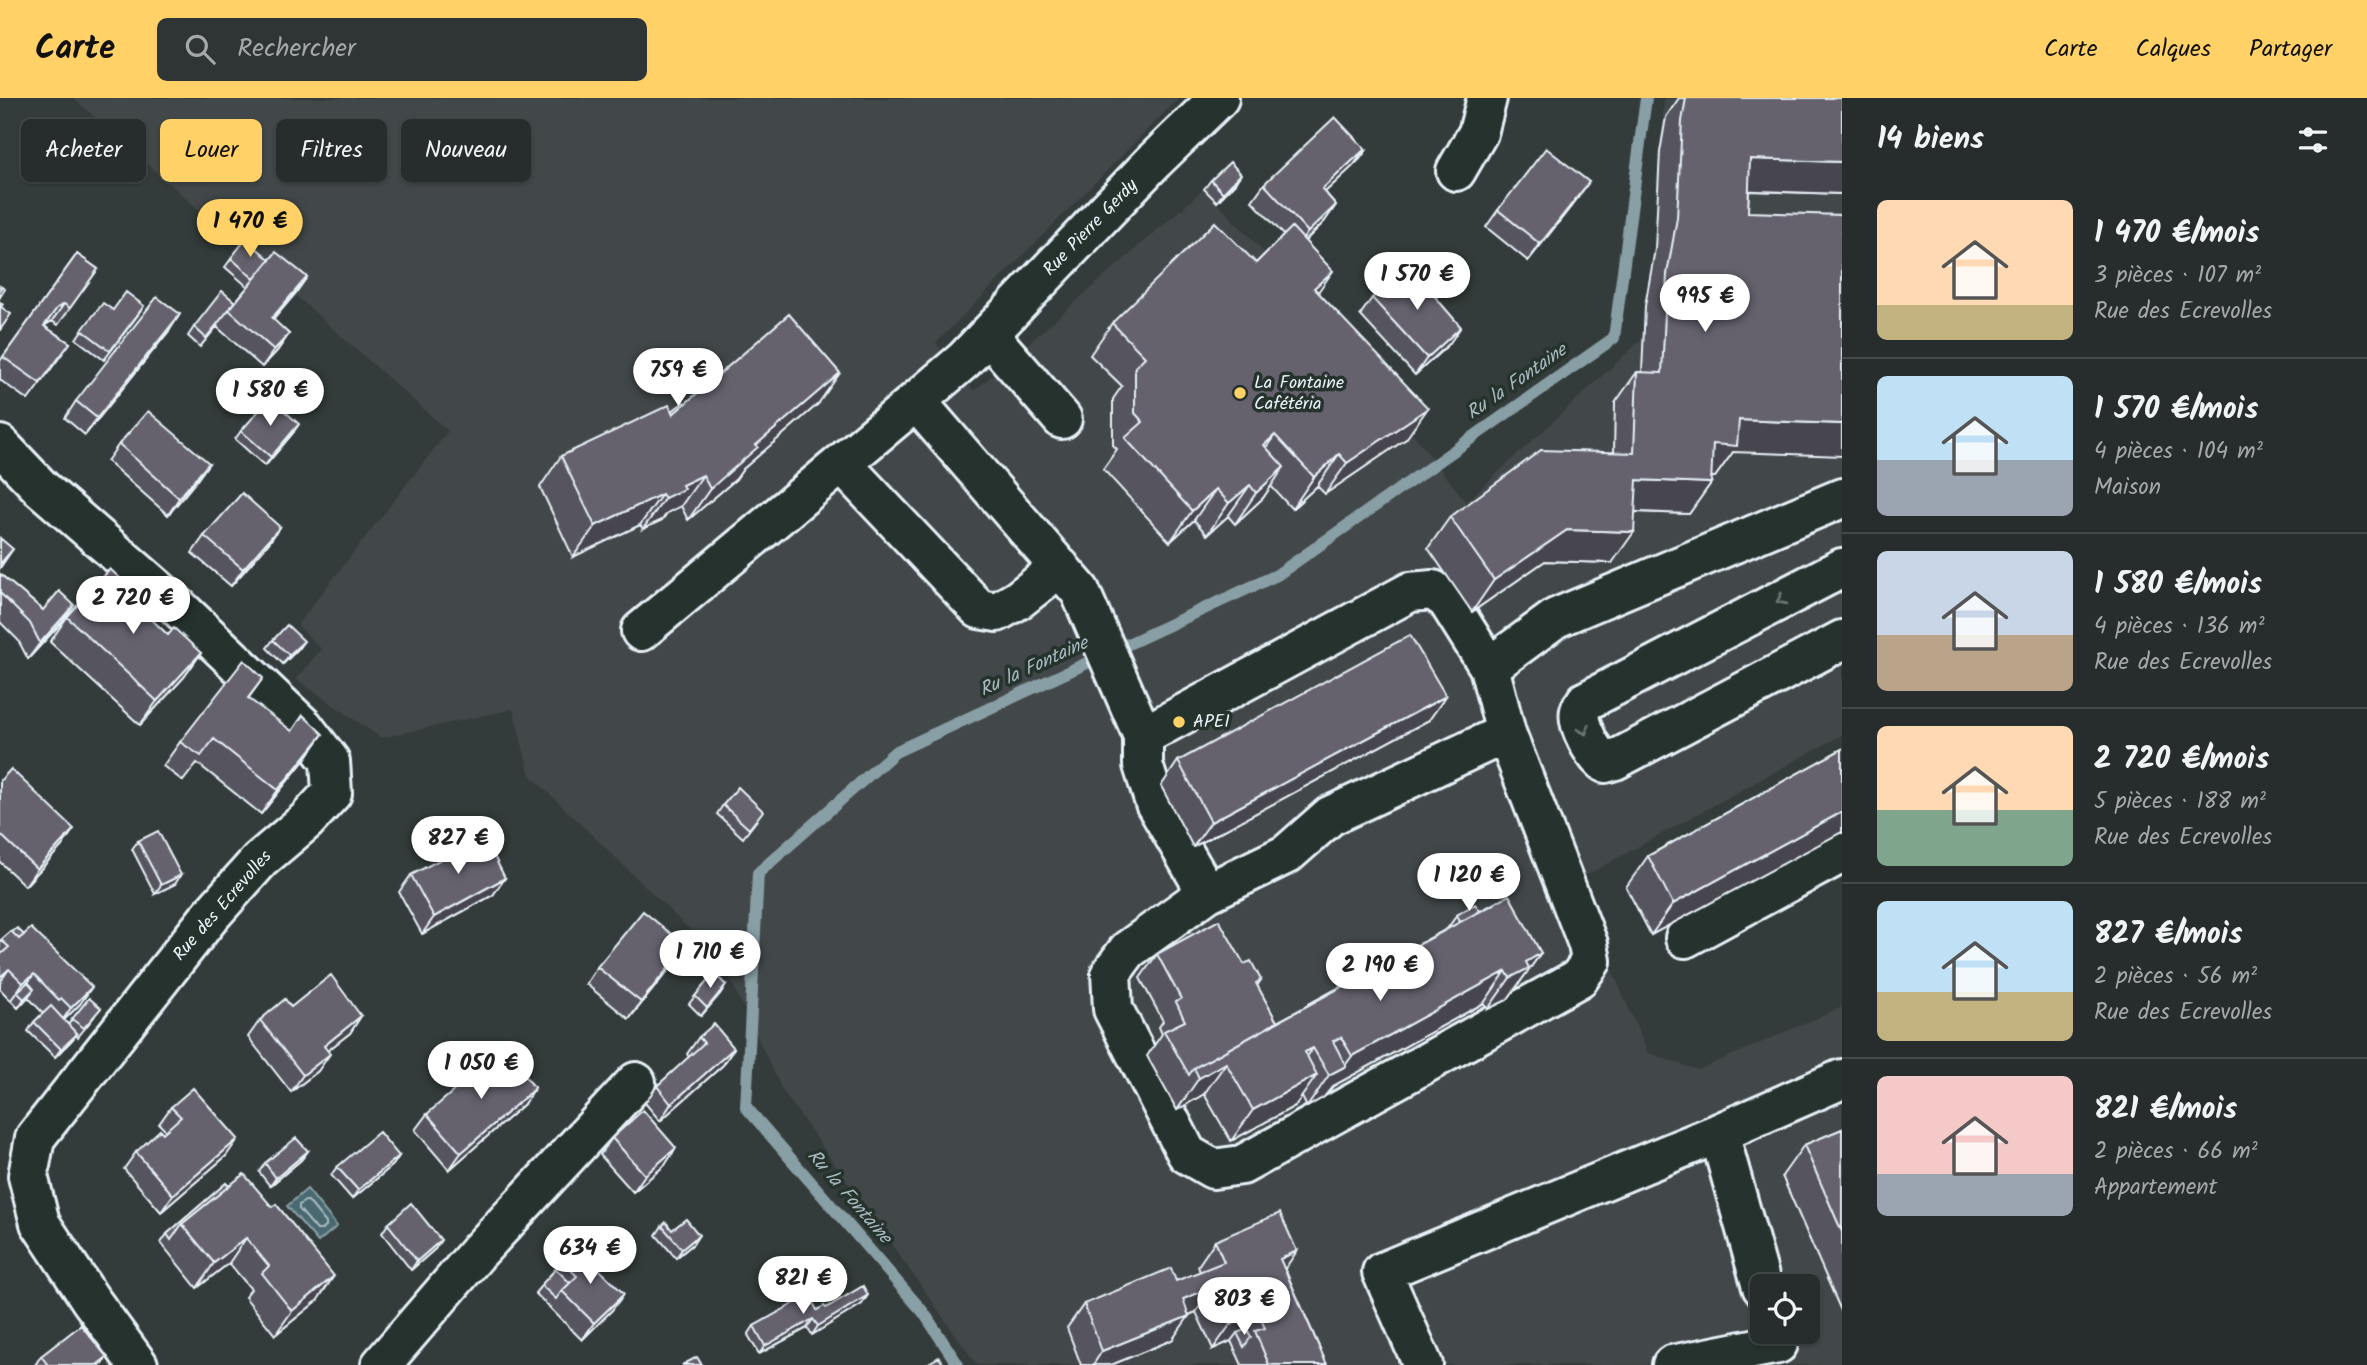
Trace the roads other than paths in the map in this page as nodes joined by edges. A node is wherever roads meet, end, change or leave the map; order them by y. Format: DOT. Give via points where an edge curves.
graph roads {
  1 [pos="1219,98"];
  2 [pos="1487,98"];
  3 [pos="1456,171"];
  4 [pos="977,348"];
  5 [pos="916,401"];
  6 [pos="1062,419"];
  7 [pos="0,444"];
  8 [pos="842,464"];
  9 [pos="1842,498"];
  10 [pos="1060,567"];
  11 [pos="1842,568"];
  12 [pos="641,631"];
  13 [pos="1842,640"];
  14 [pos="1489,667"];
  15 [pos="1506,733"];
  16 [pos="1143,736"];
  17 [pos="1842,853"];
  18 [pos="1207,893"];
  19 [pos="1685,938"];
  20 [pos="1842,1079"];
  21 [pos="636,1082"];
  22 [pos="1719,1133"];
  23 [pos="16,1190"];
  24 [pos="1758,1274"];
  25 [pos="1779,1347"];
  26 [pos="138,1365"];
  27 [pos="381,1365"];
  28 [pos="1423,1365"];
  29 [pos="1672,1365"];
  1 -- 4 [label="street, Rue Pierre Gerdy"];
  2 -- 3 [label="street" via="1478,133"];
  4 -- 5 [label="street, Rue Pierre Gerdy"];
  4 -- 6 [label="street"];
  5 -- 8 [label="street, Rue Pierre Gerdy"];
  5 -- 10 [label="street"];
  7 -- 23 [label="street, Rue des Ecrevolles" via="41,488 177,606 304,727 330,761 332,793 260,860 211,915 35,1138 28,1176"];
  8 -- 10 [label="street" via="979,609 997,612"];
  8 -- 12 [label="street, Rue Pierre Gerdy"];
  9 -- 14 [label="street" via="1556,618"];
  10 -- 16 [label="street" via="1080,591"];
  11 -- 13 [label="street, one-way" via="1586,701 1579,724 1599,759 1605,763 1615,760"];
  14 -- 15 [label="street"];
  14 -- 16 [label="street" via="1447,600 1433,590 1410,592"];
  15 -- 18 [label="street" via="1330,816 1287,854"];
  15 -- 18 [label="street" via="1591,961 1579,978 1242,1165 1213,1169 1187,1154 1113,1009 1111,972 1128,950"];
  16 -- 18 [label="street" via="1143,765 1155,803"];
  17 -- 19 [label="street"];
  20 -- 22 [label="street"];
  21 -- 27 [label="street" via="479,1251"];
  22 -- 24 [label="street"];
  22 -- 28 [label="street" via="1382,1272"];
  23 -- 26 [label="street, Rue des Ecrevolles"];
  25 -- 29 [label="street"];
}
